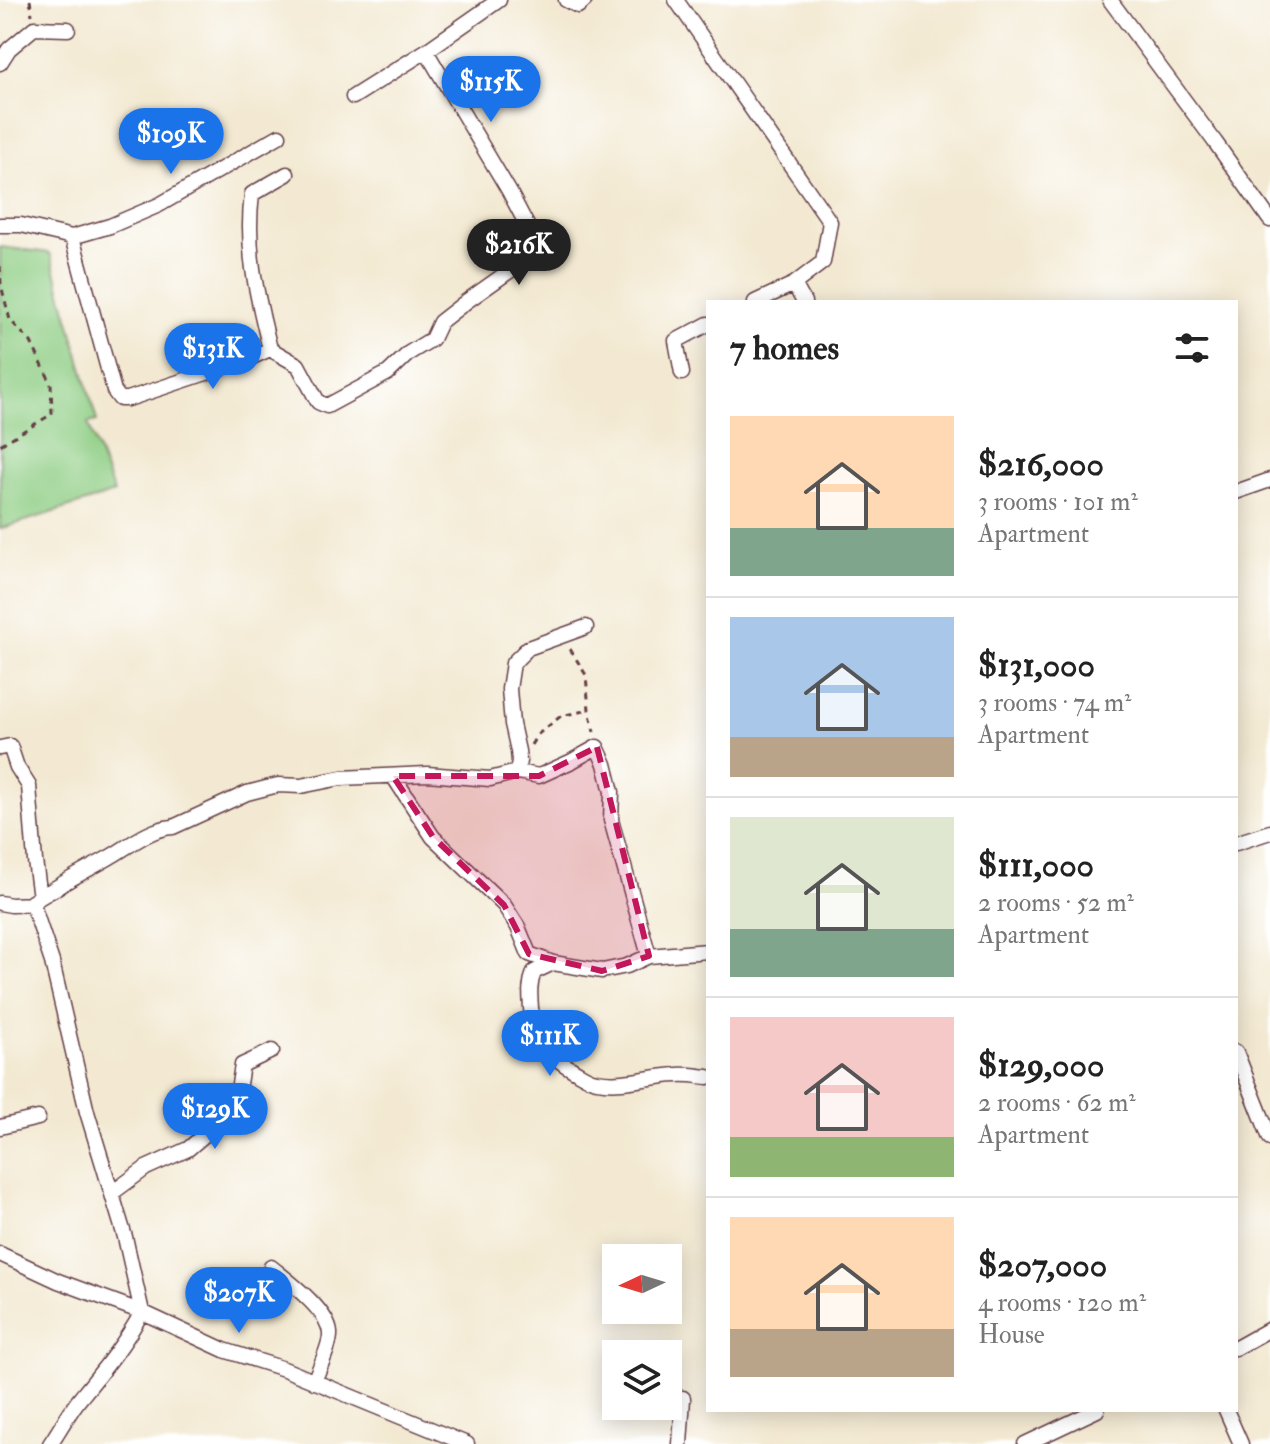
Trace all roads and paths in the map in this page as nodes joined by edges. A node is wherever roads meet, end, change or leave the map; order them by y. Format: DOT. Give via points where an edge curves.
graph roads {
  1 [pos="499,0"];
  2 [pos="566,0"];
  3 [pos="585,0"];
  4 [pos="676,0"];
  5 [pos="1110,0"];
  6 [pos="68,29"];
  7 [pos="426,51"];
  8 [pos="0,63"];
  9 [pos="353,97"];
  10 [pos="279,136"];
  11 [pos="287,174"];
  12 [pos="1270,220"];
  13 [pos="0,225"];
  14 [pos="72,237"];
  15 [pos="0,266"];
  16 [pos="794,284"];
  17 [pos="759,300"];
  18 [pos="803,300"];
  19 [pos="706,325"];
  20 [pos="270,349"];
  21 [pos="682,373"];
  22 [pos="0,445"];
  23 [pos="1270,480"];
  24 [pos="1238,491"];
  25 [pos="586,627"];
  26 [pos="563,636"];
  27 [pos="589,710"];
  28 [pos="597,747"];
  29 [pos="0,748"];
  30 [pos="518,767"];
  31 [pos="393,776"];
  32 [pos="1270,832"];
  33 [pos="1238,842"];
  34 [pos="36,899"];
  35 [pos="0,903"];
  36 [pos="706,951"];
  37 [pos="649,956"];
  38 [pos="553,963"];
  39 [pos="272,1051"];
  40 [pos="1238,1057"];
  41 [pos="706,1077"];
  42 [pos="38,1118"];
  43 [pos="0,1127"];
  44 [pos="1270,1138"];
  45 [pos="112,1193"];
  46 [pos="0,1253"];
  47 [pos="271,1267"];
  48 [pos="142,1312"];
  49 [pos="1270,1329"];
  50 [pos="1238,1347"];
  51 [pos="314,1382"];
  52 [pos="683,1398"];
  53 [pos="1093,1412"];
  54 [pos="1227,1412"];
  55 [pos="446,1440"];
  56 [pos="50,1444"];
  57 [pos="467,1444"];
  58 [pos="680,1444"];
  59 [pos="1025,1444"];
  60 [pos="1241,1444"];
  1 -- 7 [label="street"];
  2 -- 3 [label="street" via="578,6"];
  4 -- 16 [label="street" via="830,222 823,262"];
  5 -- 12 [label="street"];
  6 -- 8 [label="street" via="34,28"];
  7 -- 9 [label="street"];
  7 -- 20 [label="street" via="531,233 527,248 518,265 440,322 432,339 388,373 327,406 318,402 298,365"];
  10 -- 14 [label="street" via="159,205"];
  11 -- 20 [label="street" via="252,194 249,221 252,268"];
  13 -- 14 [label="street"];
  14 -- 20 [label="street" via="120,399"];
  15 -- 22 [label="path" via="10,320 31,342 51,383 52,414"];
  16 -- 17 [label="street"];
  16 -- 18 [label="street"];
  19 -- 21 [label="street" via="676,341"];
  23 -- 24 [label="street"];
  25 -- 26 [label="street"];
  26 -- 27 [label="path" via="586,675"];
  26 -- 30 [label="street" via="528,648 513,663 509,689"];
  27 -- 28 [label="path"];
  27 -- 30 [label="path" via="561,716 537,735"];
  28 -- 30 [label="street" via="539,776"];
  28 -- 37 [label="street" via="612,792 611,820"];
  29 -- 34 [label="street" via="10,746 29,786"];
  30 -- 31 [label="street" via="490,779"];
  31 -- 34 [label="street" via="278,785 247,793 144,837"];
  31 -- 38 [label="street" via="433,837 504,905 529,954"];
  32 -- 33 [label="street"];
  34 -- 35 [label="street" via="33,904"];
  34 -- 45 [label="street"];
  36 -- 37 [label="street"];
  37 -- 38 [label="street" via="602,971"];
  38 -- 41 [label="street" via="534,972 529,986 533,1027 559,1061 595,1081"];
  39 -- 45 [label="street" via="242,1065 238,1090 223,1119 188,1149 146,1168"];
  40 -- 44 [label="street"];
  42 -- 43 [label="street"];
  45 -- 48 [label="street"];
  46 -- 48 [label="street"];
  47 -- 51 [label="street" via="311,1301 329,1327 330,1340"];
  48 -- 51 [label="street" via="224,1350"];
  48 -- 56 [label="street"];
  49 -- 50 [label="street"];
  51 -- 55 [label="street"];
  52 -- 58 [label="street"];
  53 -- 59 [label="street"];
  54 -- 60 [label="street"];
  55 -- 57 [label="street"];
}
